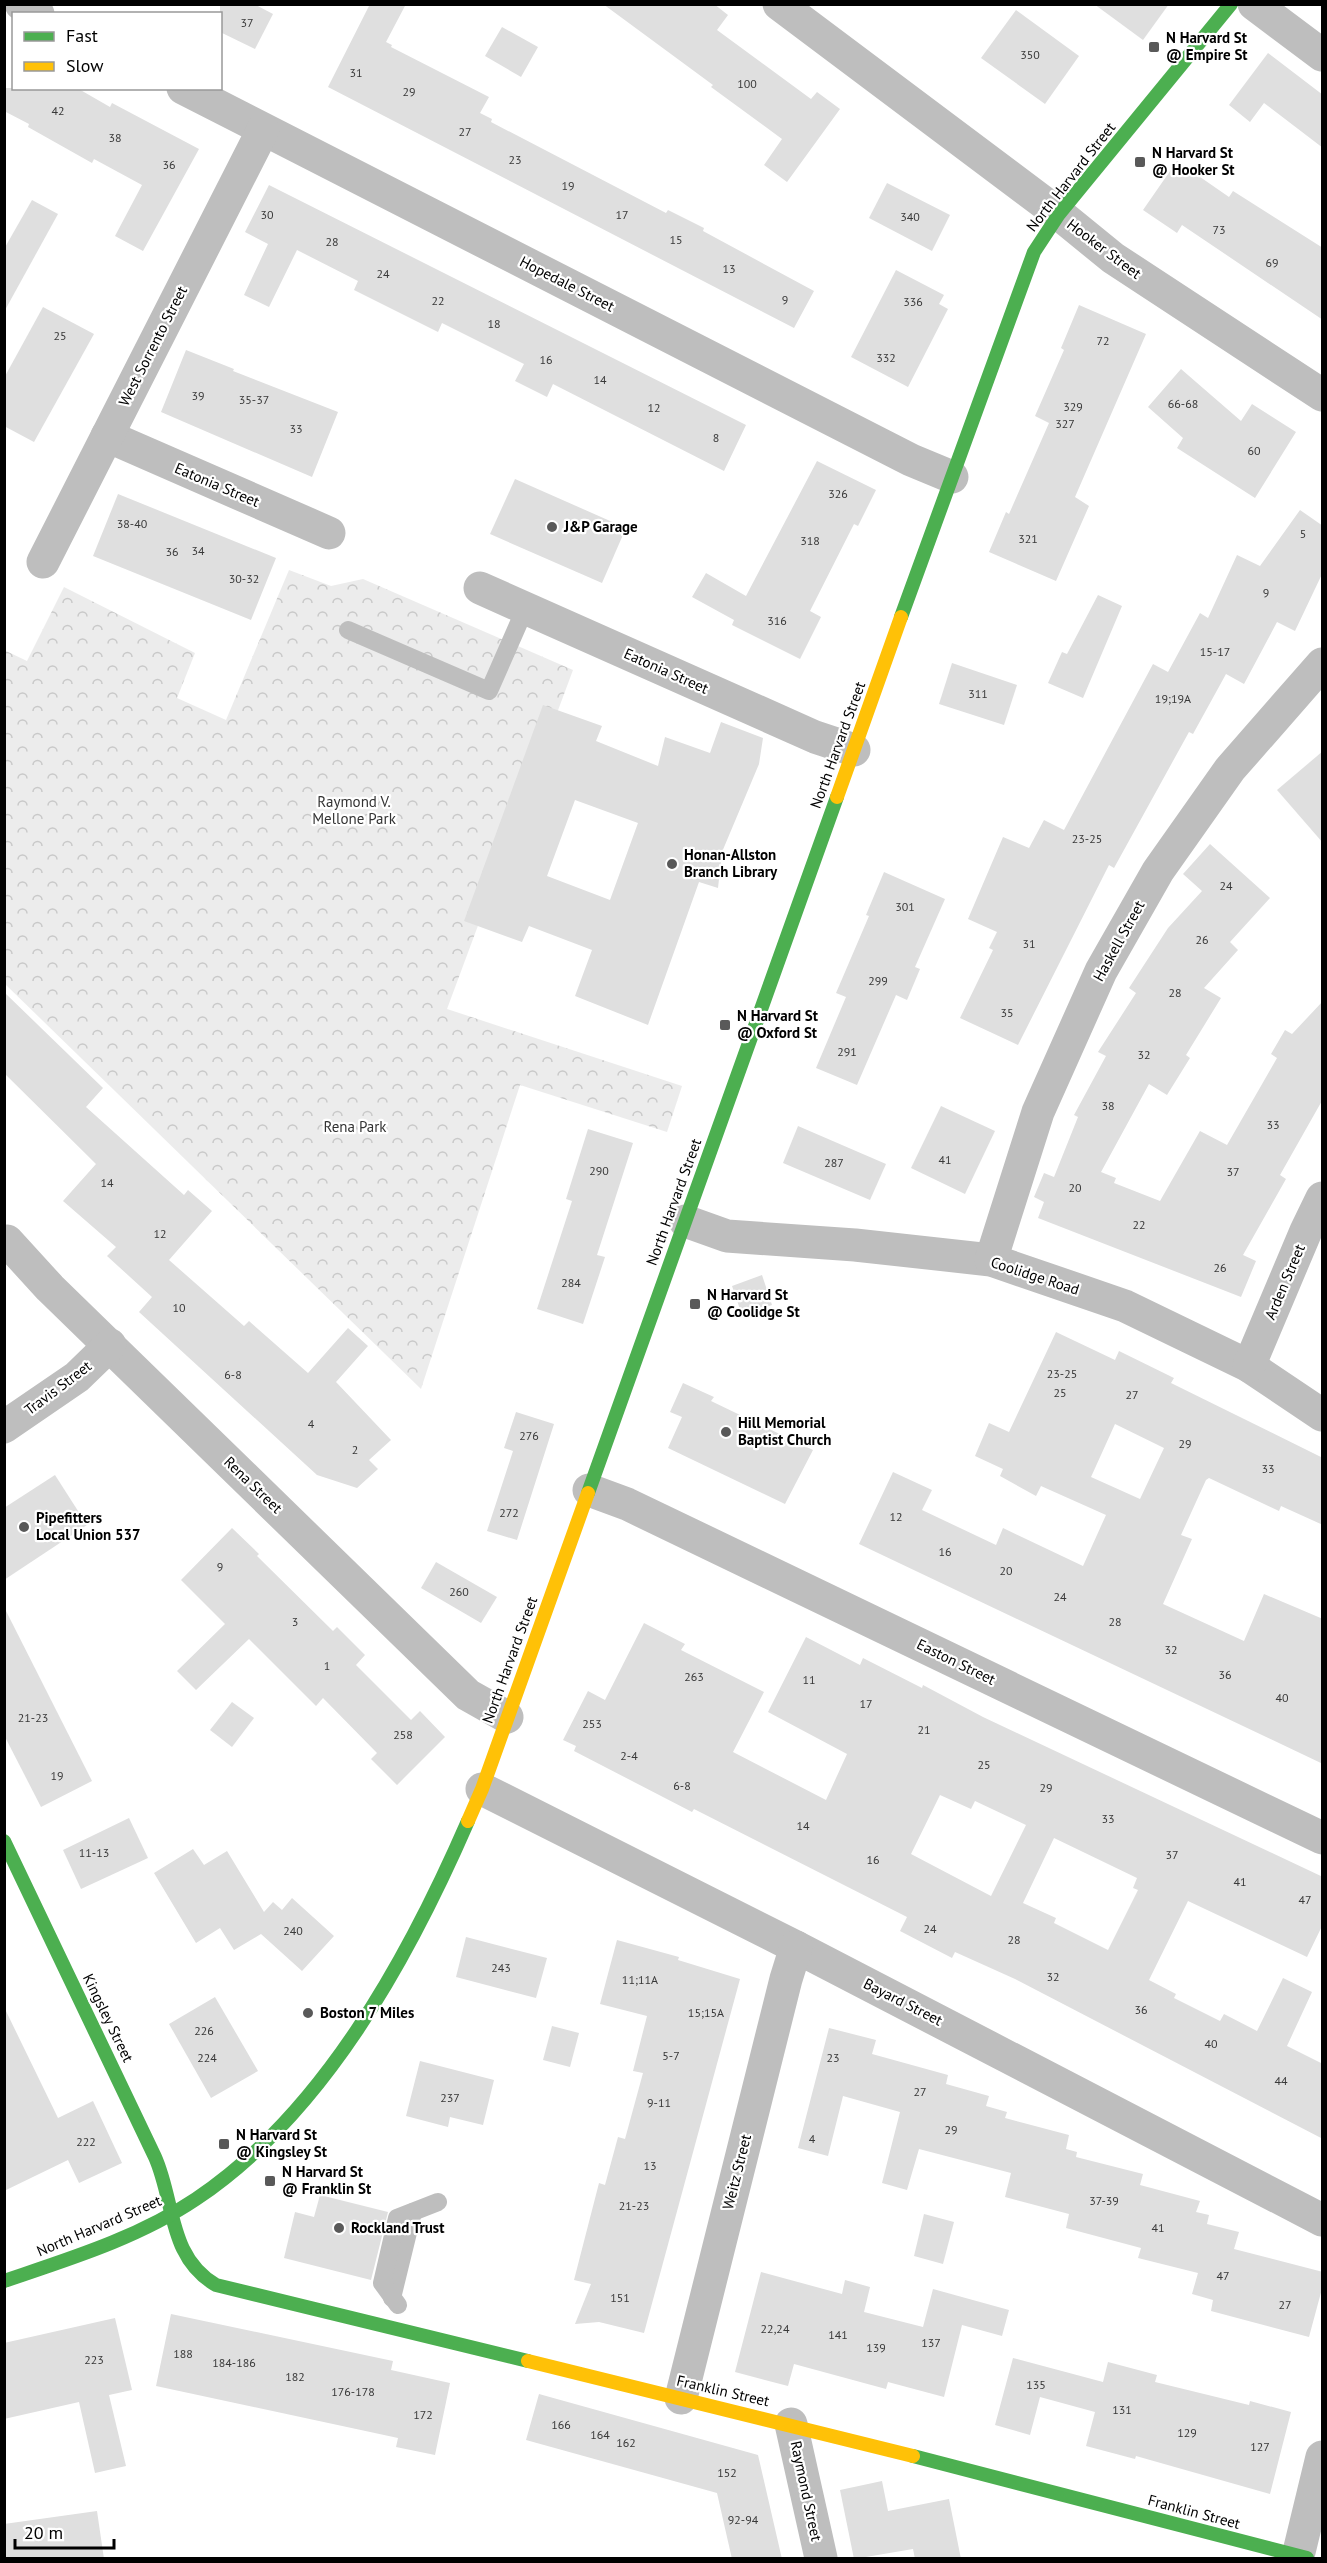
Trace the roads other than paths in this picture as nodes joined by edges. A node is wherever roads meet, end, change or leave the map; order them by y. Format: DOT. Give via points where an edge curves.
graph roads {
  1 [pos="21,4"];
  2 [pos="779,4"];
  3 [pos="1231,4"];
  4 [pos="1254,4"];
  5 [pos="35,12"];
  6 [pos="1323,55"];
  7 [pos="187,90"];
  8 [pos="263,130"];
  9 [pos="1059,214"];
  10 [pos="1323,395"];
  11 [pos="107,436"];
  12 [pos="952,477"];
  13 [pos="329,533"];
  14 [pos="43,562"];
  15 [pos="480,588"];
  16 [pos="525,609"];
  17 [pos="348,630"];
  18 [pos="1323,664"];
  19 [pos="854,750"];
  20 [pos="1323,1198"];
  21 [pos="685,1221"];
  22 [pos="7,1241"];
  23 [pos="992,1260"];
  24 [pos="110,1346"];
  25 [pos="1249,1366"];
  26 [pos="1323,1415"];
  27 [pos="4,1427"];
  28 [pos="589,1490"];
  29 [pos="507,1718"];
  30 [pos="482,1789"];
  31 [pos="1323,1838"];
  32 [pos="4,1841"];
  33 [pos="796,1947"];
  34 [pos="438,2202"];
  35 [pos="172,2213"];
  36 [pos="1323,2220"];
  37 [pos="4,2281"];
  38 [pos="395,2301"];
  39 [pos="681,2398"];
  40 [pos="791,2424"];
  41 [pos="1323,2457"];
  42 [pos="1302,2558"];
  43 [pos="821,2559"];
  1 -- 5 [label="street"];
  2 -- 9 [label="street, Hooker Street"];
  3 -- 9 [label="main road, North Harvard Street"];
  4 -- 6 [label="street"];
  7 -- 8 [label="street, Hopedale Street"];
  8 -- 11 [label="street, West Sorrento Street"];
  8 -- 12 [label="street, Hopedale Street" via="911,460"];
  9 -- 10 [label="street, Hooker Street" via="1113,258"];
  9 -- 12 [label="main road, North Harvard Street" via="1026,269"];
  11 -- 13 [label="street, Eatonia Street"];
  11 -- 14 [label="street, West Sorrento Street"];
  12 -- 19 [label="main road, North Harvard Street"];
  15 -- 16 [label="street, Eatonia Street"];
  16 -- 17 [label="lane" via="489,691"];
  16 -- 19 [label="street, Eatonia Street" via="815,737"];
  18 -- 23 [label="street, Haskell Street" via="1230,769 1158,871 1101,971 1038,1112"];
  19 -- 21 [label="main road, North Harvard Street"];
  20 -- 25 [label="street, Arden Street"];
  21 -- 23 [label="street, Coolidge Road" via="727,1236"];
  21 -- 28 [label="main road, North Harvard Street"];
  22 -- 24 [label="street, Rena Street"];
  23 -- 25 [label="street, Coolidge Road" via="1125,1306"];
  24 -- 27 [label="street, Travis Street" via="77,1377"];
  24 -- 29 [label="street, Rena Street" via="468,1695"];
  25 -- 26 [label="street, Coolidge Road"];
  28 -- 29 [label="main road, North Harvard Street"];
  28 -- 31 [label="street, Easton Street" via="627,1504"];
  29 -- 30 [label="main road, North Harvard Street"];
  30 -- 33 [label="street, Bayard Street"];
  30 -- 35 [label="main road, North Harvard Street" via="415,1932 328,2068 291,2114 252,2153 214,2186"];
  32 -- 35 [label="main road, Kingsley Street" via="153,2152"];
  33 -- 36 [label="street, Bayard Street"];
  33 -- 39 [label="street, Weitz Street"];
  34 -- 38 [label="lane" via="398,2218 382,2283"];
  35 -- 37 [label="main road, North Harvard Street" via="113,2241"];
  35 -- 39 [label="main road, Franklin Street" via="184,2255 205,2280 216,2285"];
  39 -- 40 [label="main road, Franklin Street"];
  40 -- 42 [label="main road, Franklin Street"];
  40 -- 43 [label="street, Raymond Street"];
  41 -- 42 [label="street"];
}
